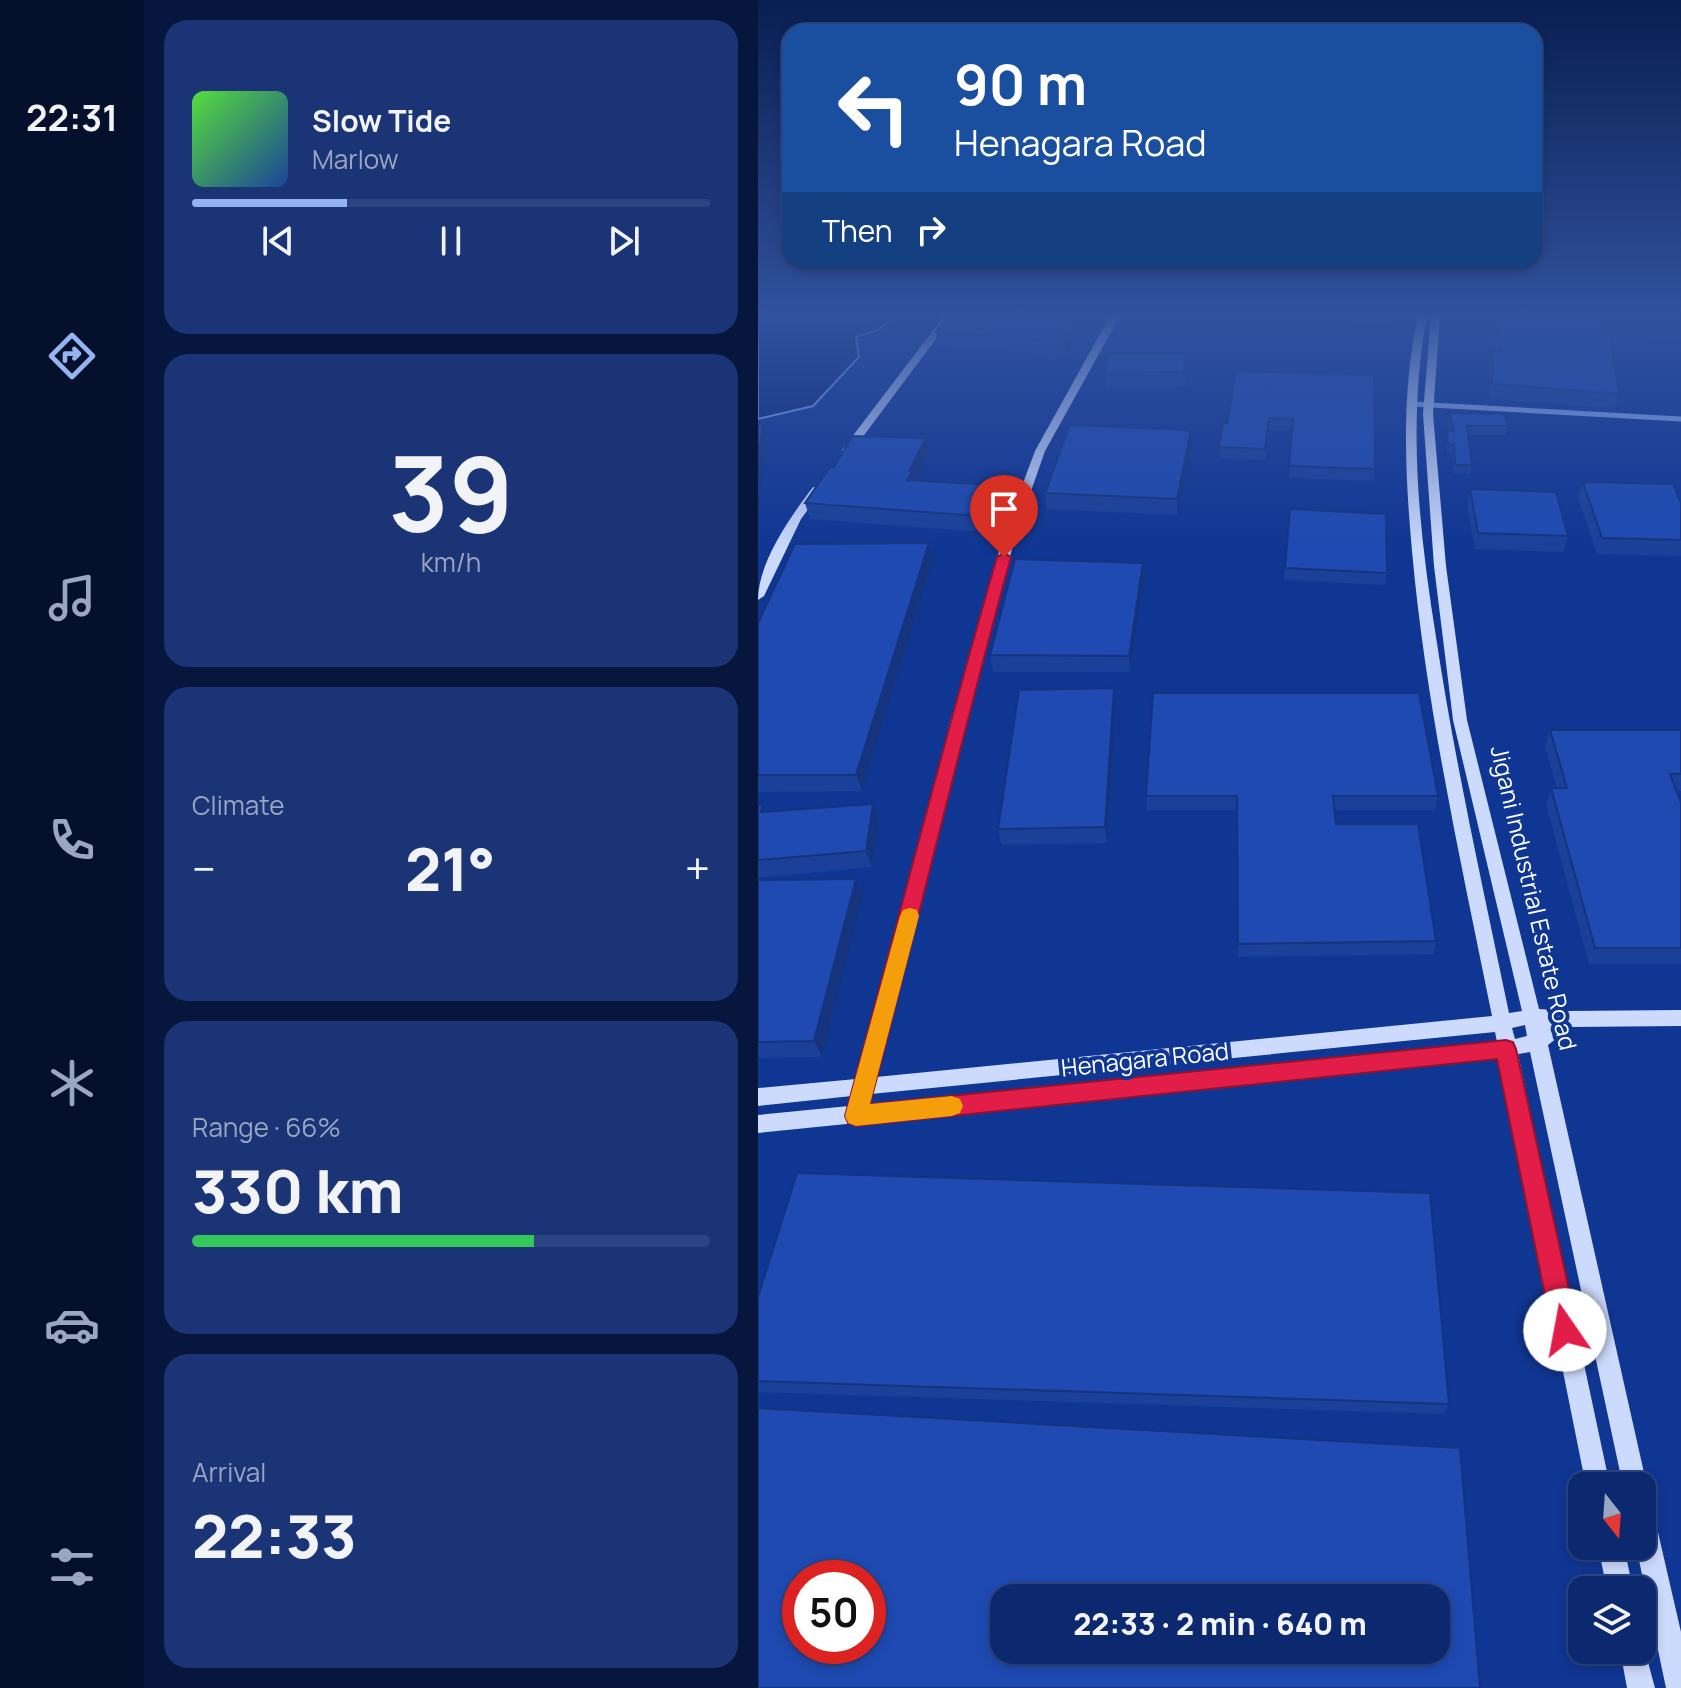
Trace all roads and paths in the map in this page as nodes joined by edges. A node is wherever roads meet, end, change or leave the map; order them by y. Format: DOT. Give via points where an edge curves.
graph roads {
  1 [pos="888,395"];
  2 [pos="1071,395"];
  3 [pos="1420,395"];
  4 [pos="1423,395"];
  5 [pos="1421,405"];
  6 [pos="1681,419"];
  7 [pos="839,460"];
  8 [pos="822,483"];
  9 [pos="758,596"];
  10 [pos="1532,1016"];
  11 [pos="1681,1018"];
  12 [pos="1567,1019"];
  13 [pos="1502,1023"];
  14 [pos="1537,1042"];
  15 [pos="1506,1049"];
  16 [pos="864,1088"];
  17 [pos="758,1097"];
  18 [pos="856,1116"];
  19 [pos="758,1124"];
  20 [pos="1595,1472"];
  21 [pos="1632,1472"];
  22 [pos="1652,1560"];
  23 [pos="1636,1664"];
  24 [pos="1641,1688"];
  25 [pos="1680,1688"];
  1 -- 7 [label="street"];
  2 -- 16 [label="street" via="1040,451 1011,531"];
  3 -- 5 [label="street, Jigani Industrial Estate Road"];
  4 -- 5 [label="street, Jigani Industrial Estate Road"];
  5 -- 6 [label="street"];
  5 -- 10 [label="street, Jigani Industrial Estate Road" via="1460,720"];
  5 -- 13 [label="street, Jigani Industrial Estate Road" via="1410,454 1424,614"];
  8 -- 9 [label="street" via="795,519"];
  10 -- 12 [label="street, Henagara Road"];
  10 -- 13 [label="street, Henagara Road"];
  10 -- 14 [label="street, Jigani Industrial Estate Road"];
  11 -- 12 [label="street, Henagara Road"];
  12 -- 14 [label="street"];
  13 -- 15 [label="street, Jigani Industrial Estate Road"];
  13 -- 16 [label="street, Henagara Road"];
  14 -- 15 [label="street, Henagara Road"];
  14 -- 21 [label="street, Jigani Industrial Estate Road"];
  15 -- 18 [label="street, Henagara Road"];
  15 -- 20 [label="street, Jigani Industrial Estate Road"];
  16 -- 17 [label="street, Henagara Road"];
  16 -- 18 [label="street"];
  18 -- 19 [label="street, Henagara Road"];
  22 -- 25 [label="street"];
  23 -- 24 [label="street"];
}
